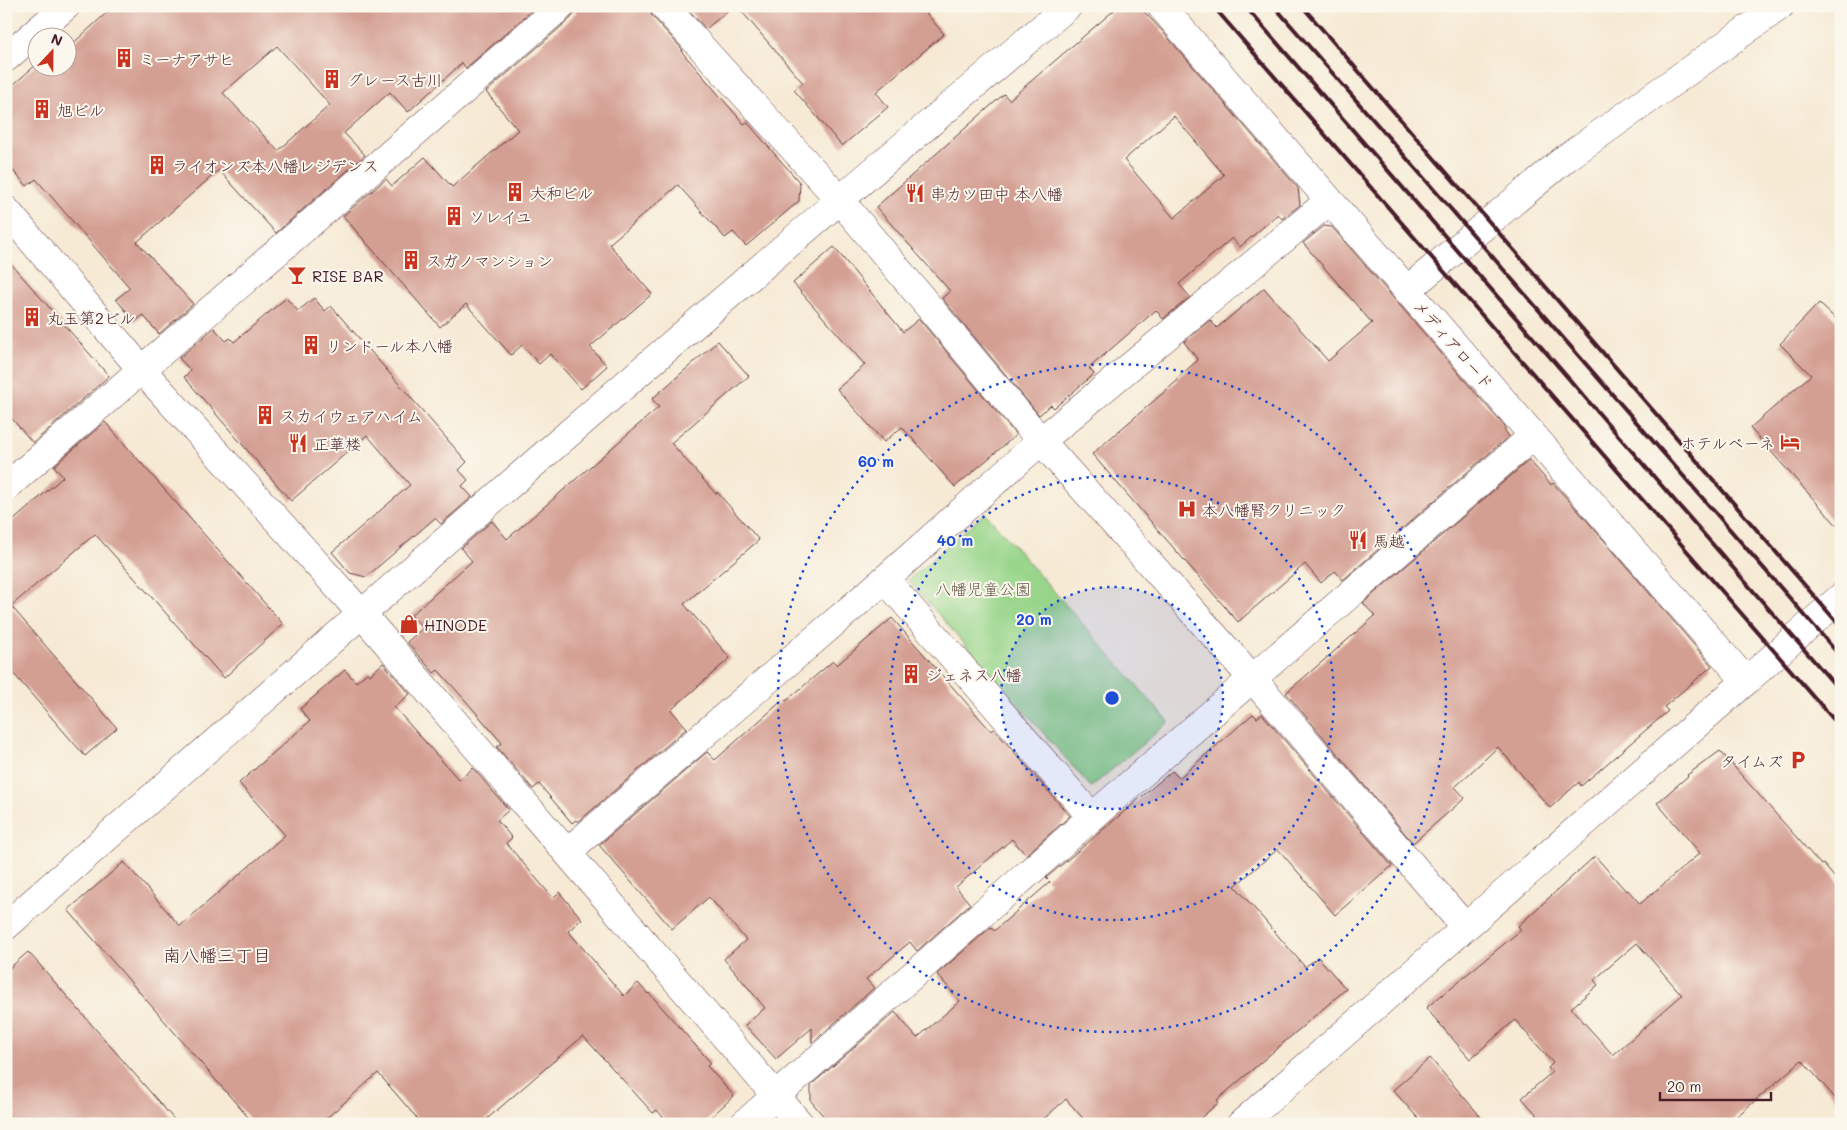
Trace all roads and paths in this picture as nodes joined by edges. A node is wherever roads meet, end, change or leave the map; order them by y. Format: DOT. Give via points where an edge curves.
graph roads {
  1 [pos="66,6"];
  2 [pos="561,6"];
  3 [pos="664,6"];
  4 [pos="1068,6"];
  5 [pos="1161,6"];
  6 [pos="1780,6"];
  7 [pos="6,58"];
  8 [pos="839,199"];
  9 [pos="1329,200"];
  10 [pos="6,210"];
  11 [pos="1407,290"];
  12 [pos="142,370"];
  13 [pos="1533,436"];
  14 [pos="1041,441"];
  15 [pos="6,487"];
  16 [pos="885,579"];
  17 [pos="1841,597"];
  18 [pos="361,614"];
  19 [pos="1252,678"];
  20 [pos="1746,681"];
  21 [pos="1092,817"];
  22 [pos="567,852"];
  23 [pos="6,926"];
  24 [pos="1465,927"];
  25 [pos="777,1096"];
  26 [pos="744,1124"];
  27 [pos="800,1124"];
  28 [pos="1241,1124"];
  1 -- 7 [label="street"];
  2 -- 12 [label="street"];
  3 -- 8 [label="street"];
  4 -- 8 [label="street"];
  5 -- 9 [label="street, メディアロード"];
  6 -- 11 [label="street" via="1566,158"];
  8 -- 14 [label="street"];
  8 -- 18 [label="street"];
  9 -- 11 [label="street, メディアロード"];
  9 -- 14 [label="street"];
  10 -- 12 [label="street"];
  11 -- 13 [label="street, メディアロード"];
  12 -- 15 [label="street"];
  12 -- 18 [label="street"];
  13 -- 19 [label="street"];
  13 -- 20 [label="street, メディアロード"];
  14 -- 16 [label="street"];
  14 -- 19 [label="street"];
  16 -- 21 [label="street"];
  16 -- 22 [label="street"];
  17 -- 20 [label="street"];
  18 -- 22 [label="street"];
  18 -- 23 [label="street"];
  19 -- 21 [label="street"];
  19 -- 24 [label="street"];
  20 -- 24 [label="street"];
  21 -- 25 [label="street"];
  22 -- 25 [label="street"];
  24 -- 28 [label="street"];
  25 -- 26 [label="street"];
  25 -- 27 [label="street"];
}
